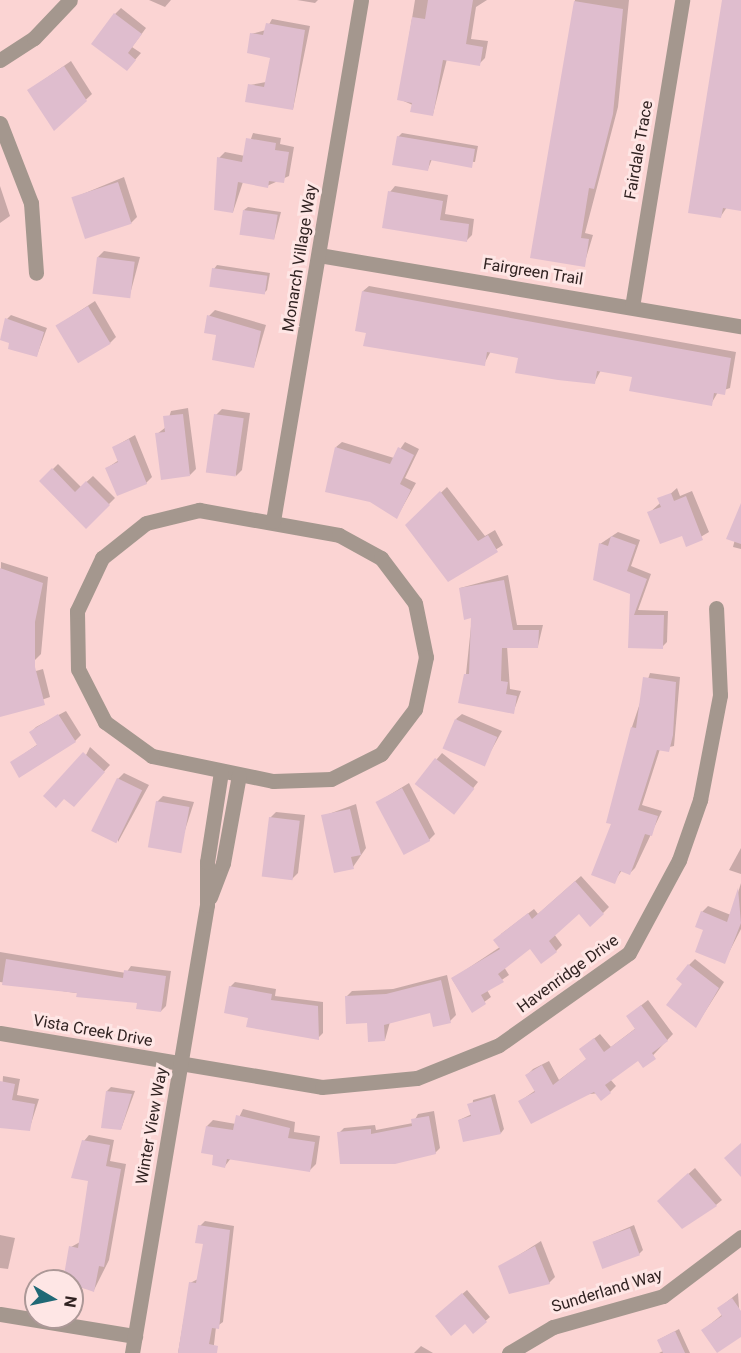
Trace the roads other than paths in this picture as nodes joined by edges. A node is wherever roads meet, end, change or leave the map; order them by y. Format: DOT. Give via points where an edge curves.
graph roads {
  1 [pos="70,0"];
  2 [pos="361,0"];
  3 [pos="682,0"];
  4 [pos="0,60"];
  5 [pos="0,123"];
  6 [pos="319,255"];
  7 [pos="36,273"];
  8 [pos="632,307"];
  9 [pos="741,326"];
  10 [pos="273,521"];
  11 [pos="717,608"];
  12 [pos="220,772"];
  13 [pos="239,775"];
  14 [pos="207,905"];
  15 [pos="0,1033"];
  16 [pos="181,1064"];
  17 [pos="741,1237"];
  18 [pos="0,1314"];
  19 [pos="135,1336"];
  20 [pos="132,1353"];
  21 [pos="509,1353"];
  1 -- 4 [label="street" via="34,38"];
  2 -- 6 [label="street, Monarch Village Way"];
  3 -- 8 [label="street, Fairdale Trace"];
  5 -- 7 [label="street" via="31,203"];
  6 -- 8 [label="street, Fairgreen Trail"];
  6 -- 10 [label="street, Monarch Village Way"];
  8 -- 9 [label="street, Fairgreen Trail"];
  10 -- 12 [label="street" via="199,510 146,523 102,558 77,611 78,669 105,722 152,756"];
  10 -- 13 [label="street" via="339,535 381,558 415,603 426,657 415,709 381,753 331,779 273,781"];
  11 -- 16 [label="street, Havenridge Drive" via="722,686 700,800 680,860 639,940 622,959 494,1048 417,1078 322,1087"];
  12 -- 13 [label="street"];
  12 -- 14 [label="street, Winter View Way" via="207,862"];
  13 -- 14 [label="street, Winter View Way" via="224,863"];
  14 -- 16 [label="street, Winter View Way"];
  15 -- 16 [label="street, Vista Creek Drive"];
  16 -- 19 [label="street, Winter View Way"];
  17 -- 21 [label="street, Sunderland Way" via="663,1296 553,1327"];
  18 -- 19 [label="street"];
  19 -- 20 [label="street, Winter View Way"];
}
